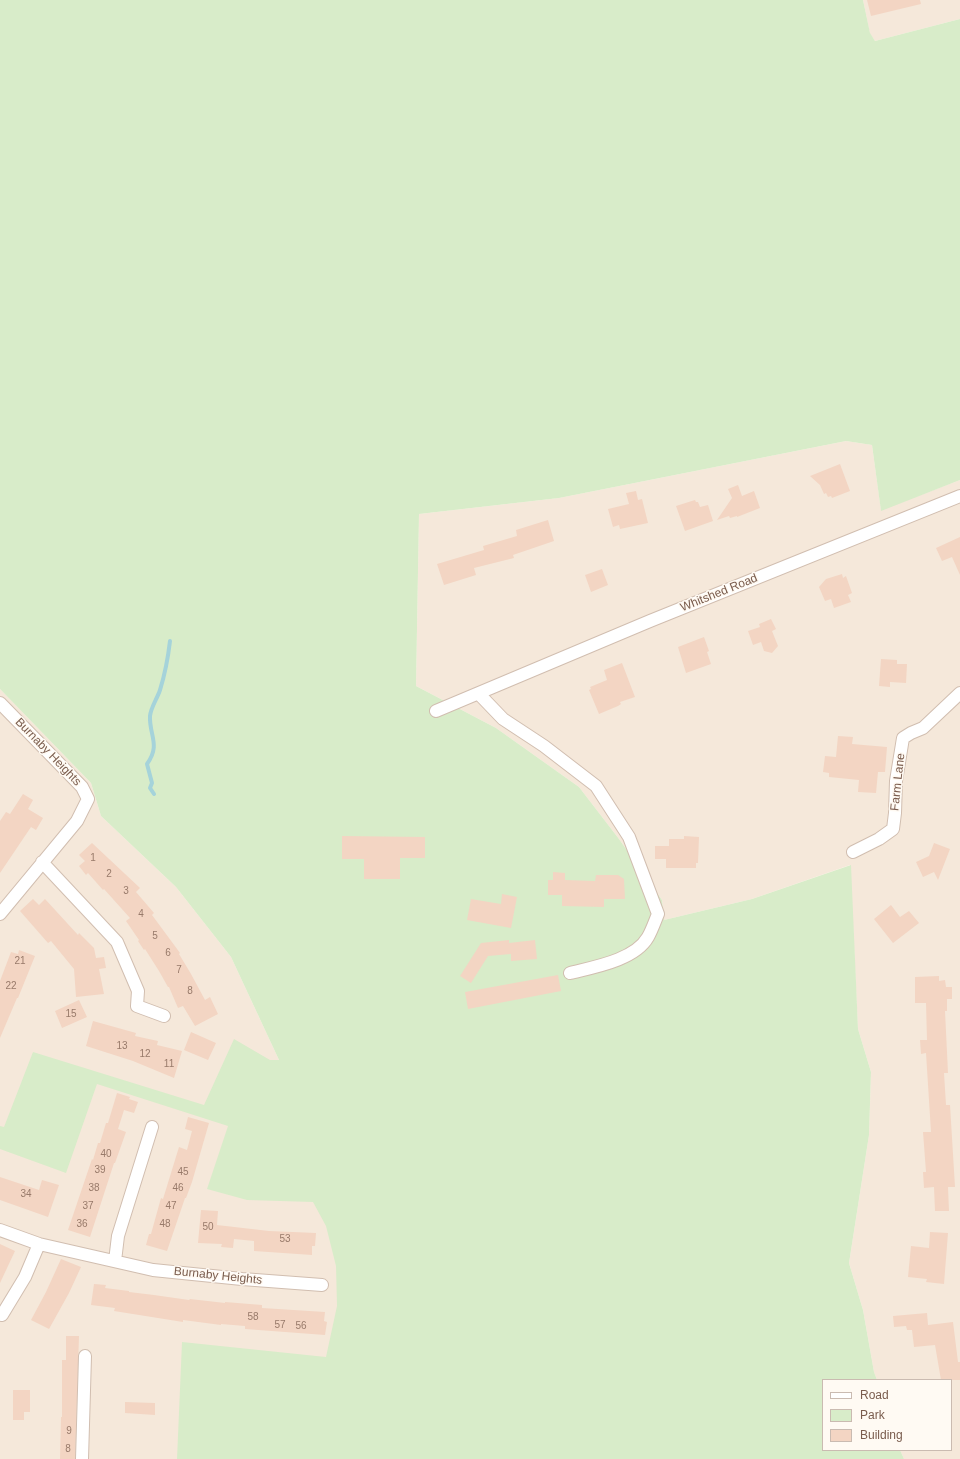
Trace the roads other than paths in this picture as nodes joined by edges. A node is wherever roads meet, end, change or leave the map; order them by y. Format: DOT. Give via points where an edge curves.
graph roads {
  1 [pos="960,496"];
  2 [pos="960,693"];
  3 [pos="479,694"];
  4 [pos="0,703"];
  5 [pos="436,711"];
  6 [pos="853,852"];
  7 [pos="42,862"];
  8 [pos="0,914"];
  9 [pos="570,973"];
  10 [pos="164,1016"];
  11 [pos="152,1127"];
  12 [pos="0,1230"];
  13 [pos="39,1244"];
  14 [pos="115,1261"];
  15 [pos="322,1285"];
  16 [pos="2,1315"];
  17 [pos="85,1356"];
  18 [pos="82,1459"];
  1 -- 3 [label="street, Whitshed Road" via="672,612"];
  2 -- 6 [label="street, Farm Lane" via="922,728 903,738 896,781 893,829"];
  3 -- 5 [label="street, Whitshed Road"];
  3 -- 9 [label="street" via="503,719 544,746 596,786 629,837 658,914 648,938 634,951 606,964"];
  4 -- 7 [label="street, Burnaby Heights" via="82,786 88,799 77,821"];
  7 -- 8 [label="street, Burnaby Heights"];
  7 -- 10 [label="street" via="117,942 138,991 137,1006"];
  11 -- 14 [label="street" via="118,1236"];
  12 -- 13 [label="street, Burnaby Heights"];
  13 -- 14 [label="street, Burnaby Heights"];
  13 -- 16 [label="street" via="25,1277"];
  14 -- 15 [label="street, Burnaby Heights" via="153,1270"];
  17 -- 18 [label="street"];
}
